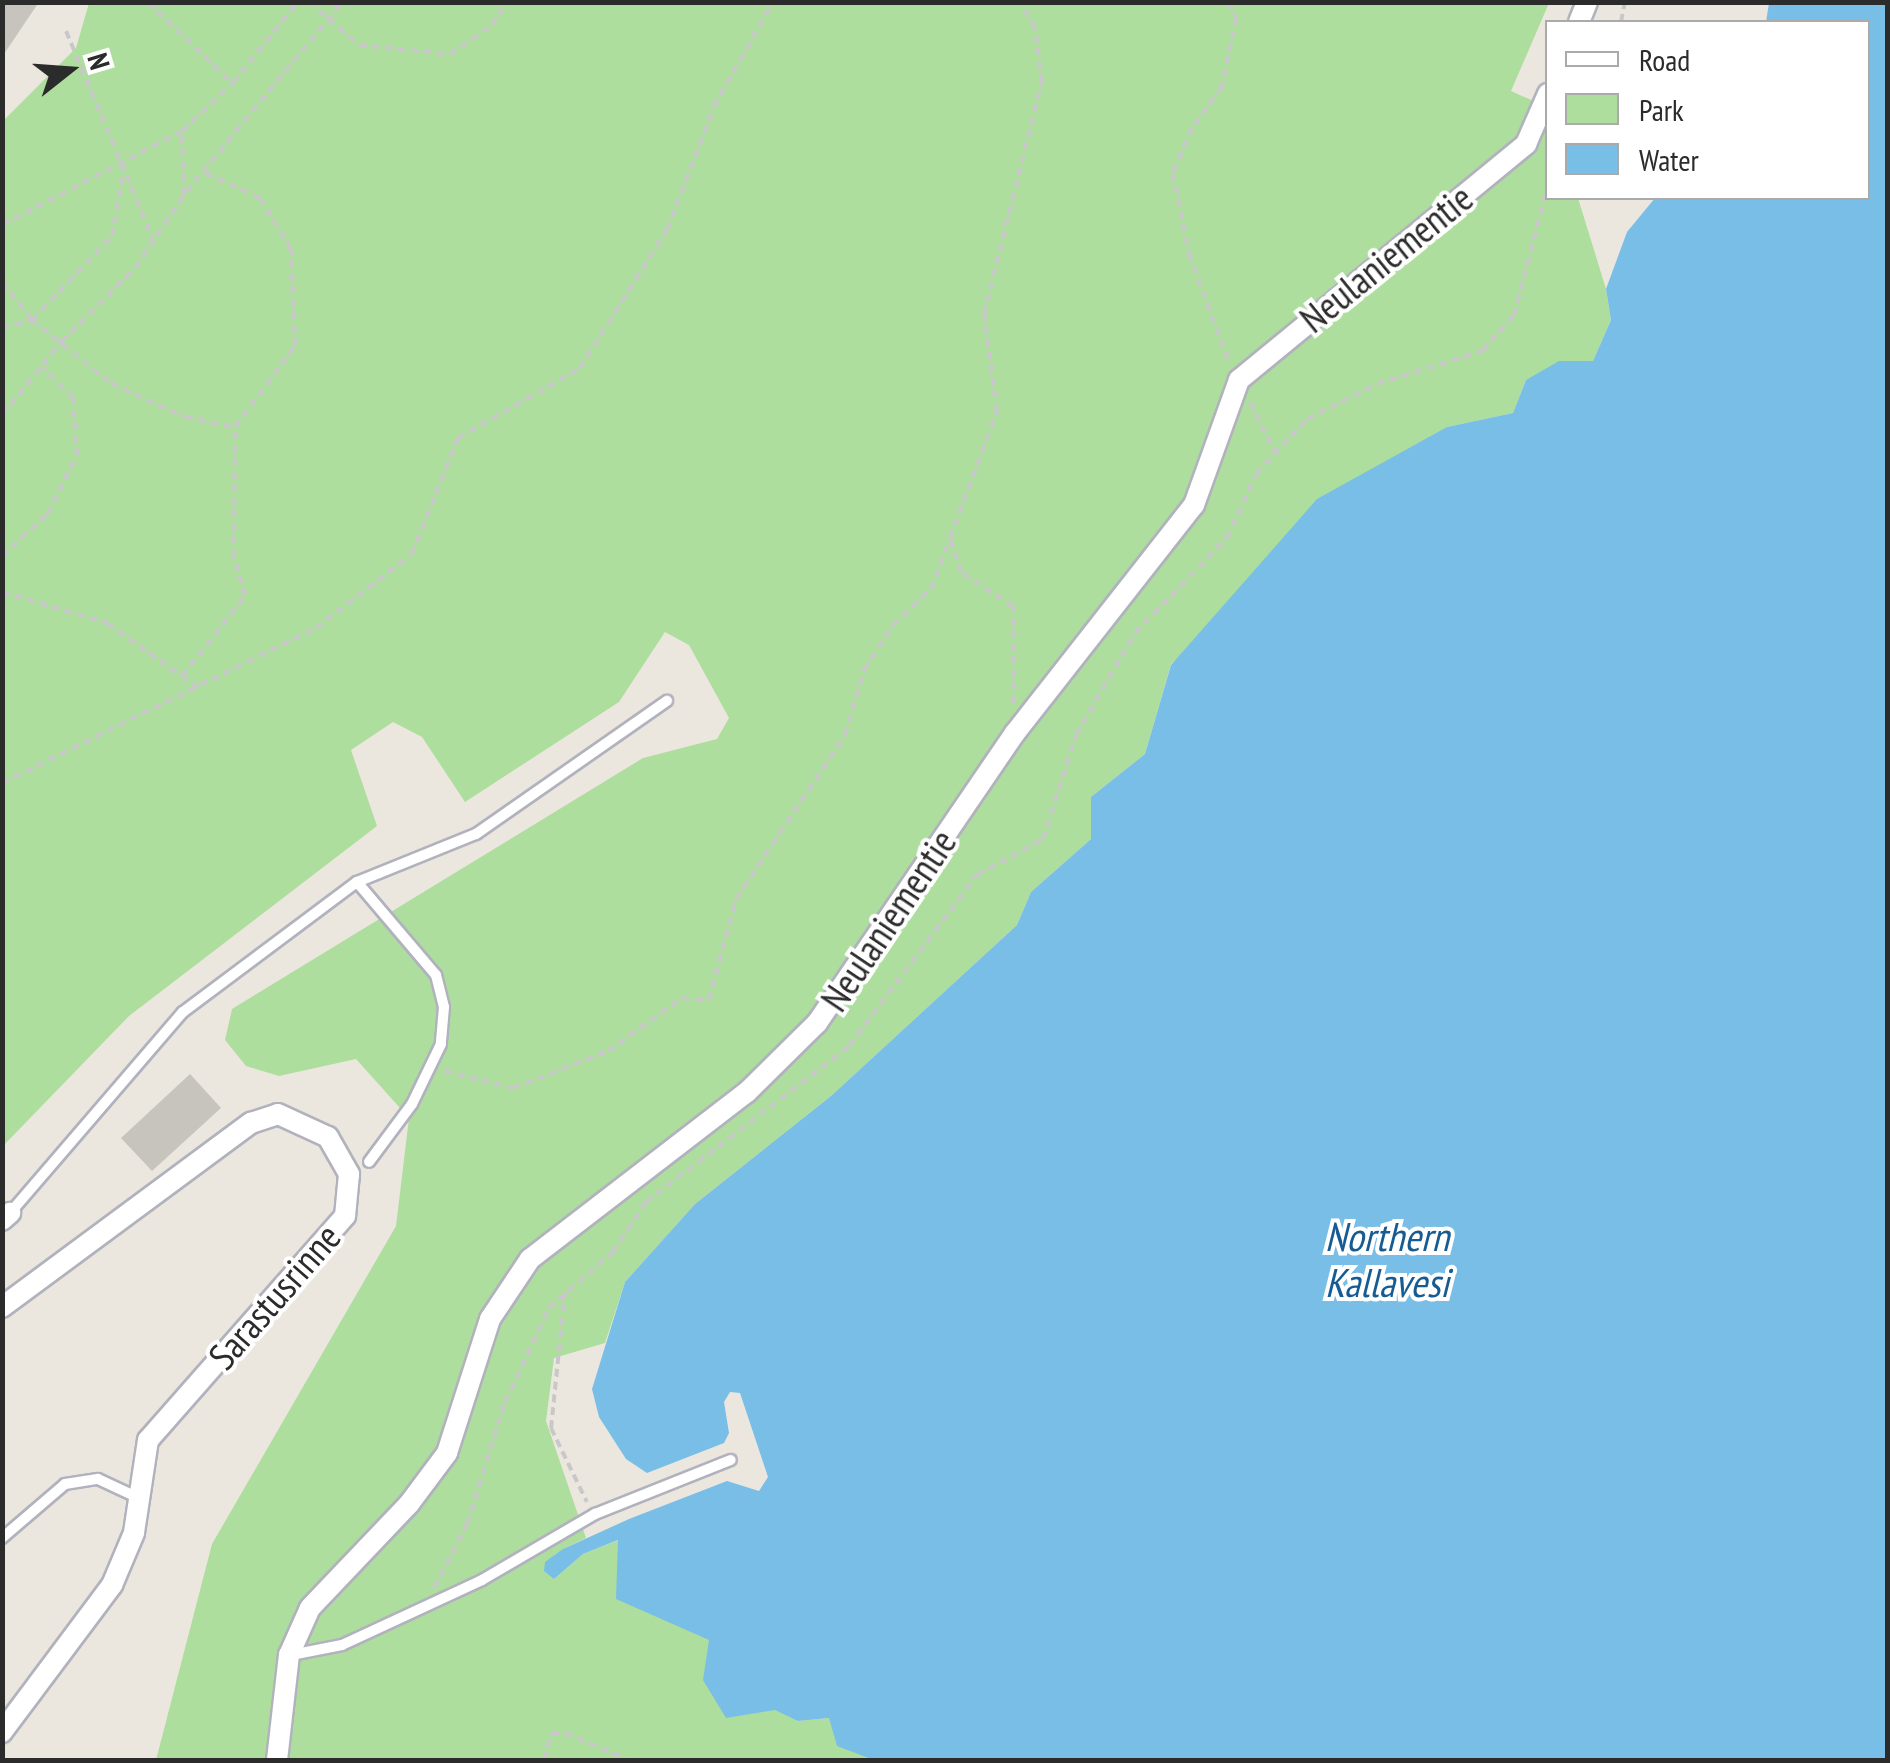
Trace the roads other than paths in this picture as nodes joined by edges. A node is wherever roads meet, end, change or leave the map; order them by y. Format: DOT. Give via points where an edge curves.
graph roads {
  1 [pos="1545,101"];
  2 [pos="668,701"];
  3 [pos="357,882"];
  4 [pos="369,1162"];
  5 [pos="6,1216"];
  6 [pos="2,1307"];
  7 [pos="731,1460"];
  8 [pos="140,1498"];
  9 [pos="2,1538"];
  10 [pos="290,1655"];
  11 [pos="2,1732"];
  12 [pos="277,1760"];
  1 -- 10 [label="street, Neulaniementie" via="1526,144 1239,380 1194,504 1014,733 817,1023 747,1092 530,1259 490,1320 447,1452 409,1504 310,1608"];
  2 -- 3 [label="lane" via="476,834"];
  3 -- 4 [label="lane" via="436,975 444,1007 441,1044 430,1067"];
  3 -- 5 [label="lane" via="183,1012"];
  6 -- 8 [label="street, Sarastusrinne" via="251,1123 278,1114 328,1136 349,1174 345,1216 148,1440"];
  7 -- 10 [label="lane" via="595,1514 342,1646"];
  8 -- 9 [label="lane" via="98,1479 66,1484"];
  8 -- 11 [label="street, Sarastusrinne" via="134,1533 112,1584"];
  10 -- 12 [label="street, Neulaniementie"];
}
